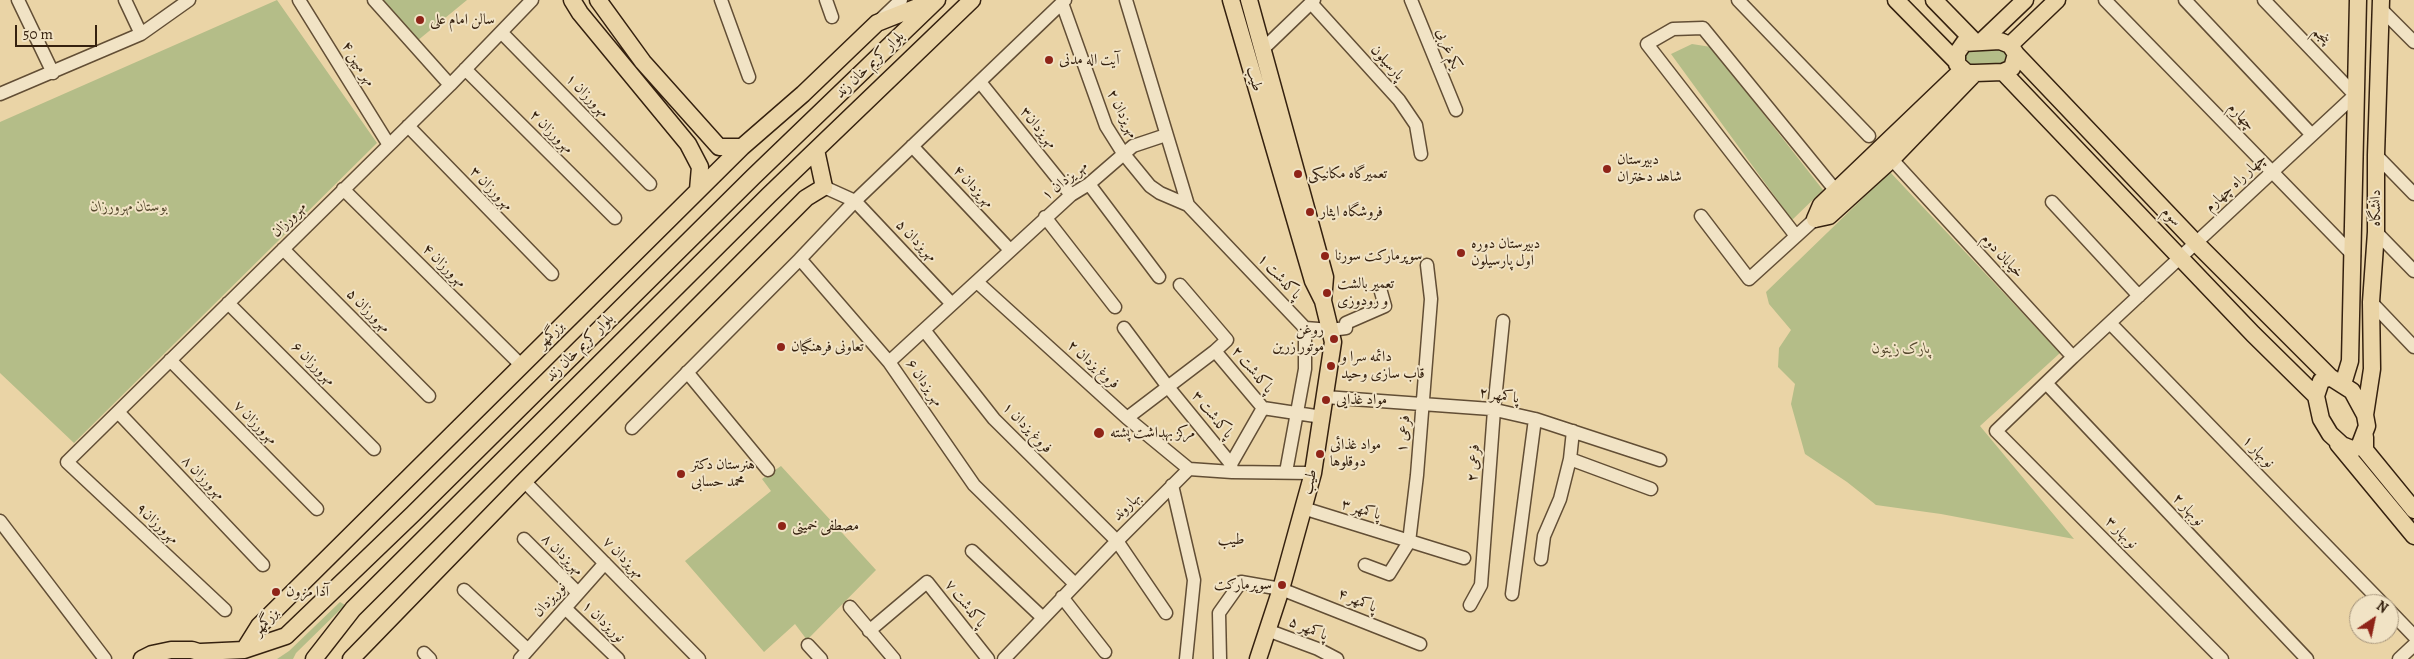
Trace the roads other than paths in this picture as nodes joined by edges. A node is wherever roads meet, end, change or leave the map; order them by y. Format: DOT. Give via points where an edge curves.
graph roads {
  1 [pos="18,0"];
  2 [pos="125,0"];
  3 [pos="189,0"];
  4 [pos="299,0"];
  5 [pos="374,0"];
  6 [pos="532,0"];
  7 [pos="572,0"];
  8 [pos="598,0"];
  9 [pos="721,0"];
  10 [pos="826,0"];
  11 [pos="901,0"];
  12 [pos="936,0"];
  13 [pos="972,0"];
  14 [pos="1126,0"];
  15 [pos="1231,0"];
  16 [pos="1249,0"];
  17 [pos="1411,0"];
  18 [pos="1738,0"];
  19 [pos="1896,0"];
  20 [pos="1934,0"];
  21 [pos="2025,0"];
  22 [pos="2057,0"];
  23 [pos="2105,0"];
  24 [pos="2185,0"];
  25 [pos="2264,0"];
  26 [pos="2358,0"];
  27 [pos="1064,2"];
  28 [pos="1313,2"];
  29 [pos="2381,4"];
  30 [pos="832,17"];
  31 [pos="877,23"];
  32 [pos="502,32"];
  33 [pos="141,34"];
  34 [pos="1978,41"];
  35 [pos="2414,42"];
  36 [pos="2013,49"];
  37 [pos="1255,53"];
  38 [pos="639,56"];
  39 [pos="626,68"];
  40 [pos="1965,68"];
  41 [pos="465,69"];
  42 [pos="2003,72"];
  43 [pos="53,73"];
  44 [pos="749,76"];
  45 [pos="980,82"];
  46 [pos="450,84"];
  47 [pos="0,94"];
  48 [pos="2355,95"];
  49 [pos="2377,100"];
  50 [pos="1456,110"];
  51 [pos="408,126"];
  52 [pos="1166,135"];
  53 [pos="2312,135"];
  54 [pos="1869,136"];
  55 [pos="389,145"];
  56 [pos="912,146"];
  57 [pos="742,147"];
  58 [pos="816,150"];
  59 [pos="2107,150"];
  60 [pos="1123,153"];
  61 [pos="1421,154"];
  62 [pos="1887,154"];
  63 [pos="2376,155"];
  64 [pos="2091,164"];
  65 [pos="2272,172"];
  66 [pos="650,184"];
  67 [pos="1089,184"];
  68 [pos="824,187"];
  69 [pos="344,189"];
  70 [pos="698,190"];
  71 [pos="1836,191"];
  72 [pos="2414,194"];
  73 [pos="1072,195"];
  74 [pos="855,202"];
  75 [pos="2052,202"];
  76 [pos="1188,205"];
  77 [pos="1701,216"];
  78 [pos="1045,217"];
  79 [pos="615,218"];
  80 [pos="1815,219"];
  81 [pos="2376,232"];
  82 [pos="1796,236"];
  83 [pos="2196,243"];
  84 [pos="283,249"];
  85 [pos="1010,250"];
  86 [pos="2354,256"];
  87 [pos="2181,257"];
  88 [pos="800,259"];
  89 [pos="1427,265"];
  90 [pos="2414,271"];
  91 [pos="552,274"];
  92 [pos="1159,277"];
  93 [pos="978,282"];
  94 [pos="1180,285"];
  95 [pos="1381,292"];
  96 [pos="2139,296"];
  97 [pos="2371,302"];
  98 [pos="228,303"];
  99 [pos="952,304"];
  100 [pos="1115,308"];
  101 [pos="2269,318"];
  102 [pos="1503,321"];
  103 [pos="2110,323"];
  104 [pos="1124,328"];
  105 [pos="1305,328"];
  106 [pos="924,330"];
  107 [pos="1331,330"];
  108 [pos="2253,334"];
  109 [pos="2414,347"];
  110 [pos="1215,350"];
  111 [pos="2074,357"];
  112 [pos="170,360"];
  113 [pos="889,362"];
  114 [pos="521,365"];
  115 [pos="687,372"];
  116 [pos="2336,380"];
  117 [pos="2046,383"];
  118 [pos="1168,386"];
  119 [pos="429,396"];
  120 [pos="2316,396"];
  121 [pos="1325,397"];
  122 [pos="1423,404"];
  123 [pos="1263,408"];
  124 [pos="1494,410"];
  125 [pos="118,412"];
  126 [pos="1297,413"];
  127 [pos="2365,415"];
  128 [pos="1322,417"];
  129 [pos="1127,418"];
  130 [pos="1534,418"];
  131 [pos="632,428"];
  132 [pos="1573,431"];
  133 [pos="2330,434"];
  134 [pos="2365,436"];
  135 [pos="374,449"];
  136 [pos="1570,459"];
  137 [pos="1660,460"];
  138 [pos="67,462"];
  139 [pos="1232,468"];
  140 [pos="1189,469"];
  141 [pos="768,470"];
  142 [pos="1286,472"];
  143 [pos="1313,473"];
  144 [pos="524,481"];
  145 [pos="1172,485"];
  146 [pos="1651,489"];
  147 [pos="2410,506"];
  148 [pos="317,508"];
  149 [pos="1303,508"];
  150 [pos="2393,513"];
  151 [pos="0,521"];
  152 [pos="2414,536"];
  153 [pos="524,539"];
  154 [pos="1117,540"];
  155 [pos="1409,542"];
  156 [pos="972,551"];
  157 [pos="1464,558"];
  158 [pos="1541,560"];
  159 [pos="605,563"];
  160 [pos="264,565"];
  161 [pos="1365,565"];
  162 [pos="1075,584"];
  163 [pos="1281,589"];
  164 [pos="464,590"];
  165 [pos="578,593"];
  166 [pos="1512,594"];
  167 [pos="2373,594"];
  168 [pos="1062,597"];
  169 [pos="1470,605"];
  170 [pos="850,607"];
  171 [pos="566,608"];
  172 [pos="225,610"];
  173 [pos="1166,613"];
  174 [pos="1043,618"];
  175 [pos="2399,620"];
  176 [pos="1267,630"];
  177 [pos="869,631"];
  178 [pos="2414,636"];
  179 [pos="1420,644"];
  180 [pos="808,645"];
  181 [pos="2414,645"];
  182 [pos="244,650"];
  183 [pos="202,652"];
  184 [pos="1105,652"];
  185 [pos="524,654"];
  186 [pos="1316,654"];
  187 [pos="106,659"];
  188 [pos="142,659"];
  189 [pos="221,659"];
  190 [pos="314,659"];
  191 [pos="351,659"];
  192 [pos="618,659"];
  193 [pos="700,659"];
  194 [pos="821,659"];
  195 [pos="894,659"];
  196 [pos="988,659"];
  197 [pos="1004,659"];
  198 [pos="1186,659"];
  199 [pos="1220,659"];
  200 [pos="1258,659"];
  201 [pos="1337,659"];
  202 [pos="2222,659"];
  203 [pos="2307,659"];
  204 [pos="2399,659"];
  1 -- 43 [label="street"];
  2 -- 33 [label="street"];
  3 -- 33 [label="street"];
  4 -- 55 [label="street, مهر میهن ۴"];
  5 -- 46 [label="street"];
  6 -- 32 [label="street, مهرورزان"];
  7 -- 39 [label="main road"];
  8 -- 38 [label="main road"];
  9 -- 44 [label="street"];
  10 -- 30 [label="street"];
  11 -- 31 [label="street"];
  12 -- 31 [label="main road"];
  12 -- 182 [label="main road, بلوار کریم خان زند" via="286,636"];
  13 -- 58 [label="main road, بلوار کریم خان زند"];
  14 -- 52 [label="street"];
  15 -- 37 [label="main road, طیب"];
  16 -- 37 [label="main road, طیب"];
  17 -- 50 [label="street, یکم غربی"];
  18 -- 54 [label="street"];
  19 -- 40 [label="main road"];
  20 -- 34 [label="main road"];
  21 -- 34 [label="main road"];
  22 -- 36 [label="main road"];
  23 -- 65 [label="street, چهارم"];
  24 -- 53 [label="street"];
  25 -- 48 [label="street, پنجم"];
  26 -- 48 [label="main road, دانشگاه"];
  27 -- 45 [label="street"];
  27 -- 60 [label="street, مهریزدان ۲" via="1106,126"];
  28 -- 37 [label="street, پارسیلون"];
  28 -- 61 [label="street, پارسیلون" via="1403,106 1416,125"];
  29 -- 35 [label="street"];
  29 -- 49 [label="main road, دانشگاه"];
  31 -- 57 [label="main road, بزرگمهر"];
  32 -- 41 [label="street, مهرورزان"];
  32 -- 66 [label="street, مهرورزان ۱"];
  33 -- 43 [label="street"];
  34 -- 36 [label="main road" via="2000,41"];
  34 -- 40 [label="main road" via="1964,43 1957,53"];
  36 -- 42 [label="main road" via="2012,68"];
  36 -- 59 [label="main road, سوم"];
  37 -- 107 [label="main road, طیب" via="1313,281"];
  38 -- 39 [label="main road"];
  38 -- 57 [label="main road" via="719,147"];
  39 -- 70 [label="main road" via="688,144 700,167"];
  40 -- 42 [label="main road"];
  40 -- 62 [label="main road"];
  41 -- 46 [label="street, مهرورزان"];
  41 -- 79 [label="street, مهرورزان ۲"];
  42 -- 64 [label="main road, سوم"];
  43 -- 47 [label="street"];
  45 -- 56 [label="street"];
  45 -- 73 [label="street, مهریزدان۳"];
  46 -- 51 [label="street, مهرورزان"];
  48 -- 49 [label="main road"];
  48 -- 53 [label="street, چهار راه چهارم"];
  48 -- 86 [label="main road, دانشگاه"];
  49 -- 63 [label="main road, دانشگاه"];
  51 -- 55 [label="street, مهرورزان"];
  51 -- 91 [label="street, مهرورزان ۳"];
  52 -- 60 [label="street, مهر یزدان ۱" via="1133,146"];
  52 -- 76 [label="street"];
  53 -- 65 [label="street, چهار راه چهارم"];
  55 -- 69 [label="street, مهرورزان"];
  56 -- 74 [label="street"];
  56 -- 85 [label="street, مهریزدان ۴"];
  57 -- 70 [label="main road, بزرگمهر"];
  58 -- 68 [label="main road"];
  58 -- 190 [label="main road, بلوار کریم خان زند" via="353,609"];
  59 -- 64 [label="main road"];
  59 -- 83 [label="main road, سوم"];
  60 -- 67 [label="street, مهر یزدان ۱"];
  60 -- 76 [label="street, پاکدشت ۱" via="1150,186 1160,194"];
  62 -- 71 [label="main road"];
  62 -- 80 [label="main road" via="1829,216"];
  62 -- 111 [label="street, خیابان دوم"];
  63 -- 72 [label="street"];
  63 -- 81 [label="main road, دانشگاه"];
  64 -- 87 [label="main road, سوم"];
  65 -- 83 [label="street, چهار راه چهارم"];
  65 -- 86 [label="street, چهارم"];
  67 -- 73 [label="street, مهر یزدان ۱"];
  67 -- 92 [label="street"];
  68 -- 74 [label="street"];
  68 -- 144 [label="main road" via="806,198"];
  69 -- 84 [label="street, مهرورزان"];
  69 -- 114 [label="street, مهرورزان ۴"];
  70 -- 114 [label="main road, بزرگمهر"];
  71 -- 80 [label="main road" via="1821,205"];
  71 -- 82 [label="street" via="1703,28 1673,29 1647,44"];
  73 -- 78 [label="street, مهر یزدان ۱"];
  74 -- 88 [label="street"];
  74 -- 99 [label="street, مهریزدان ۵"];
  75 -- 96 [label="street"];
  76 -- 105 [label="street, پاکدشت ۱"];
  77 -- 82 [label="street" via="1749,279"];
  78 -- 85 [label="street, مهر یزدان ۱"];
  78 -- 100 [label="street"];
  80 -- 82 [label="street"];
  81 -- 90 [label="street"];
  81 -- 97 [label="main road, دانشگاه"];
  83 -- 87 [label="street, چهار راه چهارم"];
  83 -- 101 [label="main road, سوم"];
  84 -- 98 [label="street, مهرورزان"];
  84 -- 119 [label="street, مهرورزان ۵"];
  85 -- 93 [label="street, مهر یزدان ۱"];
  86 -- 116 [label="main road, دانشگاه" via="2350,361"];
  87 -- 96 [label="street, چهار راه چهارم"];
  87 -- 108 [label="main road, سوم"];
  88 -- 113 [label="street, مهر یزدان ۶"];
  88 -- 115 [label="street"];
  89 -- 122 [label="street, فرعی ۱" via="1431,299"];
  93 -- 99 [label="street, مهر یزدان ۱"];
  93 -- 129 [label="street, فروغ یزدان ۲"];
  94 -- 110 [label="street, پاکدشت ۲" via="1227,340"];
  95 -- 107 [label="street" via="1385,306 1346,322 1346,328"];
  96 -- 103 [label="street, چهار راه چهارم"];
  97 -- 109 [label="street"];
  97 -- 127 [label="main road, دانشگاه" via="2372,369"];
  98 -- 112 [label="street, مهرورزان"];
  98 -- 135 [label="street, مهرورزان ۶"];
  99 -- 106 [label="street, مهر یزدان ۱"];
  101 -- 108 [label="main road"];
  101 -- 116 [label="main road, سوم"];
  102 -- 124 [label="street, فرعی ۲"];
  103 -- 111 [label="street, چهار راه چهارم"];
  103 -- 167 [label="street, نوبهار ۱"];
  104 -- 118 [label="street, پاکدشت ۳"];
  105 -- 107 [label="street"];
  105 -- 126 [label="street" via="1305,363"];
  106 -- 113 [label="street, مهر یزدان ۱"];
  106 -- 154 [label="street, فروغ یزدان ۱" via="994,419"];
  107 -- 121 [label="main road, طیب" via="1333,342"];
  108 -- 120 [label="main road, سوم"];
  110 -- 118 [label="street"];
  110 -- 123 [label="street, پاکدشت ۲"];
  111 -- 117 [label="street"];
  112 -- 125 [label="street, مهرورزان"];
  112 -- 148 [label="street, مهرورزان ۷"];
  113 -- 162 [label="street, مهر یزدان ۶" via="974,485"];
  114 -- 182 [label="main road, بزرگمهر" via="259,626"];
  115 -- 131 [label="street"];
  115 -- 141 [label="street"];
  116 -- 120 [label="main road" via="2321,381"];
  116 -- 127 [label="main road, سوم" via="2359,401"];
  117 -- 202 [label="street, نوبهار ۳" via="1996,431"];
  117 -- 203 [label="street, نوبهار ۲"];
  118 -- 129 [label="street"];
  118 -- 139 [label="street, پاکدشت ۳"];
  120 -- 133 [label="main road" via="2320,419"];
  121 -- 122 [label="street, پاکمهر ۲"];
  121 -- 128 [label="main road, طیب"];
  122 -- 124 [label="street, پاکمهر ۲"];
  122 -- 155 [label="street, فرعی ۱"];
  123 -- 126 [label="street, پاکدشت ۲"];
  123 -- 139 [label="street"];
  124 -- 130 [label="street, پاکمهر ۲"];
  124 -- 169 [label="street, فرعی ۲" via="1481,585"];
  125 -- 138 [label="street, مهرورزان"];
  125 -- 160 [label="street, مهرورزان ۸"];
  126 -- 128 [label="street, پاکدشت ۲"];
  126 -- 142 [label="street"];
  127 -- 134 [label="main road, دانشگاه"];
  128 -- 143 [label="main road, طیب"];
  129 -- 140 [label="street, فروغ یزدان ۲"];
  130 -- 132 [label="street, پاکمهر ۲"];
  130 -- 166 [label="street"];
  132 -- 136 [label="street"];
  132 -- 137 [label="street, پاکمهر ۲"];
  133 -- 134 [label="main road" via="2352,449 2359,447"];
  133 -- 150 [label="main road"];
  134 -- 147 [label="main road" via="2365,450"];
  136 -- 146 [label="street"];
  136 -- 158 [label="street" via="1560,499 1544,536"];
  138 -- 172 [label="street, مهرورزان۹"];
  139 -- 140 [label="street"];
  139 -- 142 [label="street"];
  140 -- 145 [label="street, بهاروند"];
  142 -- 143 [label="street"];
  143 -- 149 [label="main road, طیب"];
  144 -- 159 [label="street, مهریزدان ۷"];
  144 -- 191 [label="main road"];
  145 -- 154 [label="street, بهاروند"];
  145 -- 198 [label="street" via="1194,580"];
  147 -- 150 [label="main road"];
  149 -- 155 [label="street, پاکمهر ۳"];
  149 -- 163 [label="main road, طیب"];
  150 -- 152 [label="main road"];
  151 -- 187 [label="street"];
  153 -- 165 [label="street, مهریزدان ۸"];
  154 -- 162 [label="street, بهاروند"];
  154 -- 173 [label="street, فروغ یزدان ۱"];
  155 -- 157 [label="street, پاکمهر ۳"];
  155 -- 161 [label="street, فرعی ۱" via="1389,574"];
  156 -- 174 [label="street"];
  159 -- 165 [label="street, نوریزدان"];
  159 -- 193 [label="street, مهریزدان ۷"];
  162 -- 168 [label="street, بهاروند"];
  163 -- 176 [label="main road, طیب"];
  163 -- 179 [label="street, پاکمهر ۴"];
  163 -- 199 [label="street, پاکمهر ۴" via="1241,582 1219,613"];
  164 -- 185 [label="street"];
  165 -- 171 [label="street, نوریزدان"];
  168 -- 174 [label="street, بهاروند"];
  168 -- 184 [label="street"];
  170 -- 177 [label="street"];
  171 -- 185 [label="street, نوریزدان"];
  171 -- 192 [label="street, نوریزدان ۱"];
  174 -- 197 [label="street, بهاروند"];
  175 -- 178 [label="street"];
  176 -- 186 [label="street, پاکمهر ۵"];
  176 -- 200 [label="main road, طیب"];
  177 -- 195 [label="street"];
  177 -- 196 [label="street, پاکدشت ۷" via="927,582"];
  180 -- 194 [label="street"];
  181 -- 204 [label="street"];
  182 -- 183 [label="main road, بلوار کریم خان زند"];
  183 -- 188 [label="main road" via="172,650"];
  183 -- 189 [label="main road"];
  186 -- 201 [label="street, پاکمهر ۵"];
}
